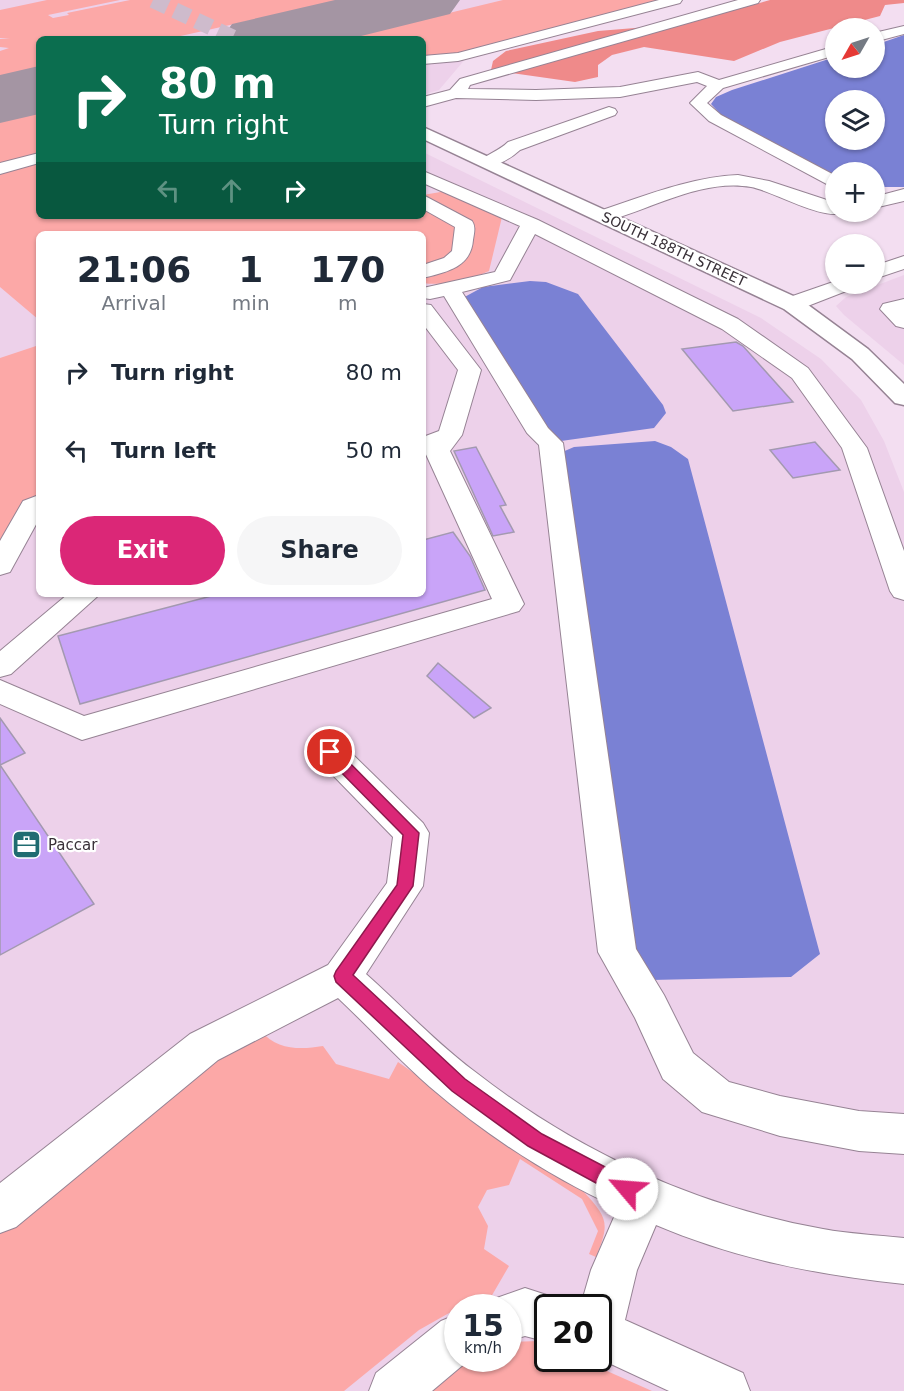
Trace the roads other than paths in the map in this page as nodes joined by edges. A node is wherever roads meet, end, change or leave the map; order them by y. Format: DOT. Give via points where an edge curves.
graph roads {
  1 [pos="675,0"];
  2 [pos="753,0"];
  3 [pos="904,30"];
  4 [pos="885,35"];
  5 [pos="825,53"];
  6 [pos="458,57"];
  7 [pos="426,60"];
  8 [pos="430,83"];
  9 [pos="718,85"];
  10 [pos="456,93"];
  11 [pos="426,101"];
  12 [pos="609,112"];
  13 [pos="426,133"];
  14 [pos="36,159"];
  15 [pos="488,162"];
  16 [pos="0,169"];
  17 [pos="426,177"];
  18 [pos="825,178"];
  19 [pos="426,203"];
  20 [pos="825,207"];
  21 [pos="603,216"];
  22 [pos="531,224"];
  23 [pos="904,262"];
  24 [pos="885,269"];
  25 [pos="428,292"];
  26 [pos="825,292"];
  27 [pos="792,304"];
  28 [pos="904,305"];
  29 [pos="904,321"];
  30 [pos="904,398"];
  31 [pos="436,440"];
  32 [pos="36,505"];
  33 [pos="0,566"];
  34 [pos="904,591"];
  35 [pos="82,597"];
  36 [pos="0,667"];
  37 [pos="0,691"];
  38 [pos="330,752"];
  39 [pos="342,976"];
  40 [pos="904,1134"];
  41 [pos="645,1198"];
  42 [pos="0,1211"];
  43 [pos="904,1261"];
  44 [pos="608,1294"];
  45 [pos="612,1338"];
  46 [pos="444,1350"];
  47 [pos="394,1391"];
  48 [pos="726,1391"];
  1 -- 6 [label="street"];
  2 -- 10 [label="street" via="465,82"];
  3 -- 4 [label="street"];
  5 -- 9 [label="street"];
  6 -- 7 [label="street"];
  6 -- 8 [label="street"];
  9 -- 10 [label="street" via="698,77 620,92"];
  9 -- 18 [label="street" via="698,103 715,118"];
  10 -- 11 [label="street"];
  12 -- 15 [label="street" via="514,146 504,156"];
  13 -- 15 [label="main road, SOUTH 188TH STREET"];
  14 -- 16 [label="street"];
  15 -- 21 [label="main road, SOUTH 188TH STREET"];
  17 -- 22 [label="street"];
  19 -- 25 [label="street" via="465,225 462,253"];
  20 -- 21 [label="street" via="763,184 736,180"];
  21 -- 27 [label="main road, SOUTH 188TH STREET"];
  22 -- 25 [label="street" via="503,276"];
  22 -- 34 [label="street" via="730,324 800,373 854,448"];
  23 -- 24 [label="street"];
  25 -- 31 [label="street" via="470,370"];
  25 -- 40 [label="street" via="551,443 617,952 650,1007 678,1066 717,1098 780,1116 860,1131"];
  26 -- 27 [label="street"];
  27 -- 30 [label="main road, SOUTH 188TH STREET" via="860,354"];
  28 -- 29 [label="street" via="891,309"];
  31 -- 37 [label="street" via="437,450 509,604 82,728"];
  32 -- 33 [label="street"];
  35 -- 36 [label="street"];
  38 -- 39 [label="street" via="411,833 405,886"];
  39 -- 41 [label="street" via="458,1085 535,1140"];
  39 -- 42 [label="street" via="204,1047"];
  41 -- 43 [label="street" via="738,1231 822,1252"];
  41 -- 44 [label="street"];
  45 -- 48 [label="street"];
  46 -- 47 [label="street"];
}
